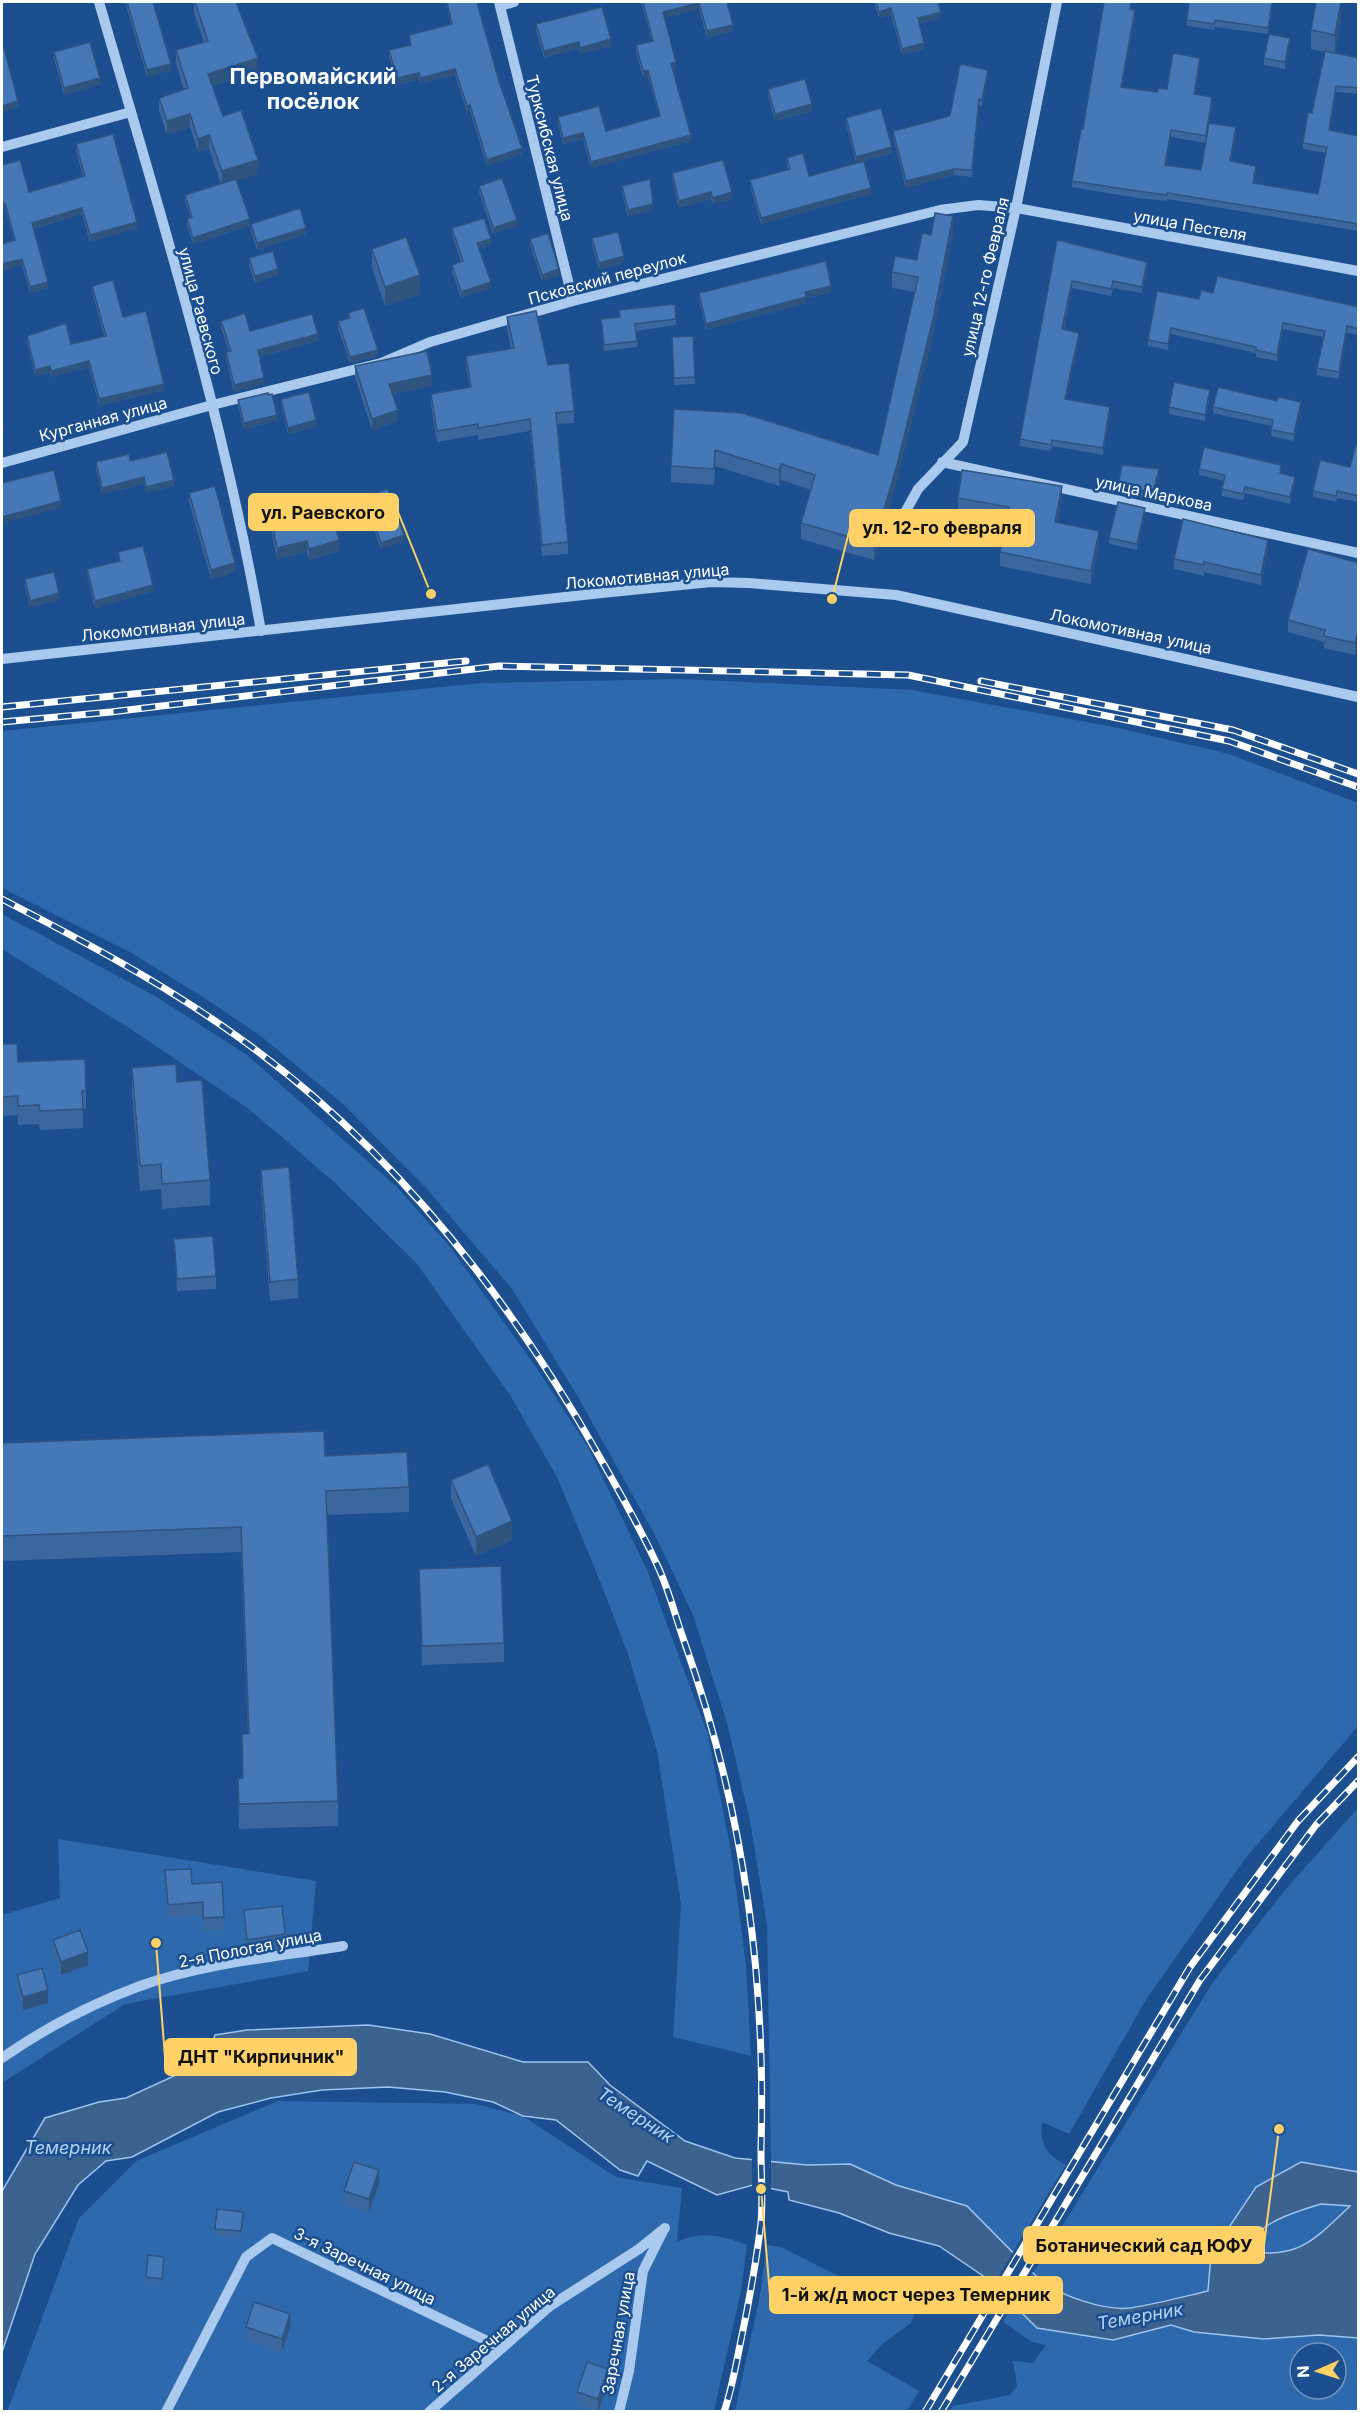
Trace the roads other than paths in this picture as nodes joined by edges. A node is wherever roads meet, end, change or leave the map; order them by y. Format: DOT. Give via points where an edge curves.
graph roads {
  1 [pos="99,2"];
  2 [pos="514,2"];
  3 [pos="1057,2"];
  4 [pos="499,4"];
  5 [pos="131,112"];
  6 [pos="2,147"];
  7 [pos="1016,208"];
  8 [pos="1359,271"];
  9 [pos="573,301"];
  10 [pos="212,405"];
  11 [pos="942,462"];
  12 [pos="2,463"];
  13 [pos="892,536"];
  14 [pos="1359,553"];
  15 [pos="261,631"];
  16 [pos="2,659"];
  17 [pos="1359,697"];
  18 [pos="343,1946"];
  19 [pos="2,2058"];
  20 [pos="665,2228"];
  21 [pos="502,2348"];
  22 [pos="166,2412"];
  23 [pos="429,2412"];
  24 [pos="619,2412"];
  1 -- 5 [label="street, улица Раевского"];
  2 -- 4 [label="street"];
  3 -- 7 [label="street, улица 12-го Февраля"];
  4 -- 9 [label="street, Турксибская улица"];
  5 -- 6 [label="street"];
  5 -- 10 [label="street, улица Раевского"];
  7 -- 8 [label="street, улица Пестеля"];
  7 -- 9 [label="street, Псковский переулок" via="978,205 940,210"];
  7 -- 11 [label="street, улица 12-го Февраля" via="963,442"];
  9 -- 10 [label="street, Псковский переулок" via="430,342 381,363"];
  10 -- 12 [label="street, Курганная улица"];
  10 -- 15 [label="street, улица Раевского"];
  11 -- 13 [label="street, улица 12-го Февраля" via="918,489"];
  11 -- 14 [label="street, улица Маркова"];
  15 -- 16 [label="street, Локомотивная улица"];
  15 -- 17 [label="street, Локомотивная улица" via="602,592 711,582 748,583 896,595"];
  18 -- 19 [label="street, 2-я Пологая улица" via="224,1965 141,1986 47,2026"];
  20 -- 21 [label="street, 2-я Заречная улица" via="550,2306"];
  20 -- 24 [label="street, Заречная улица" via="643,2271"];
  21 -- 22 [label="street, 3-я Заречная улица" via="272,2238 246,2257"];
  21 -- 23 [label="street, 2-я Заречная улица"];
}
